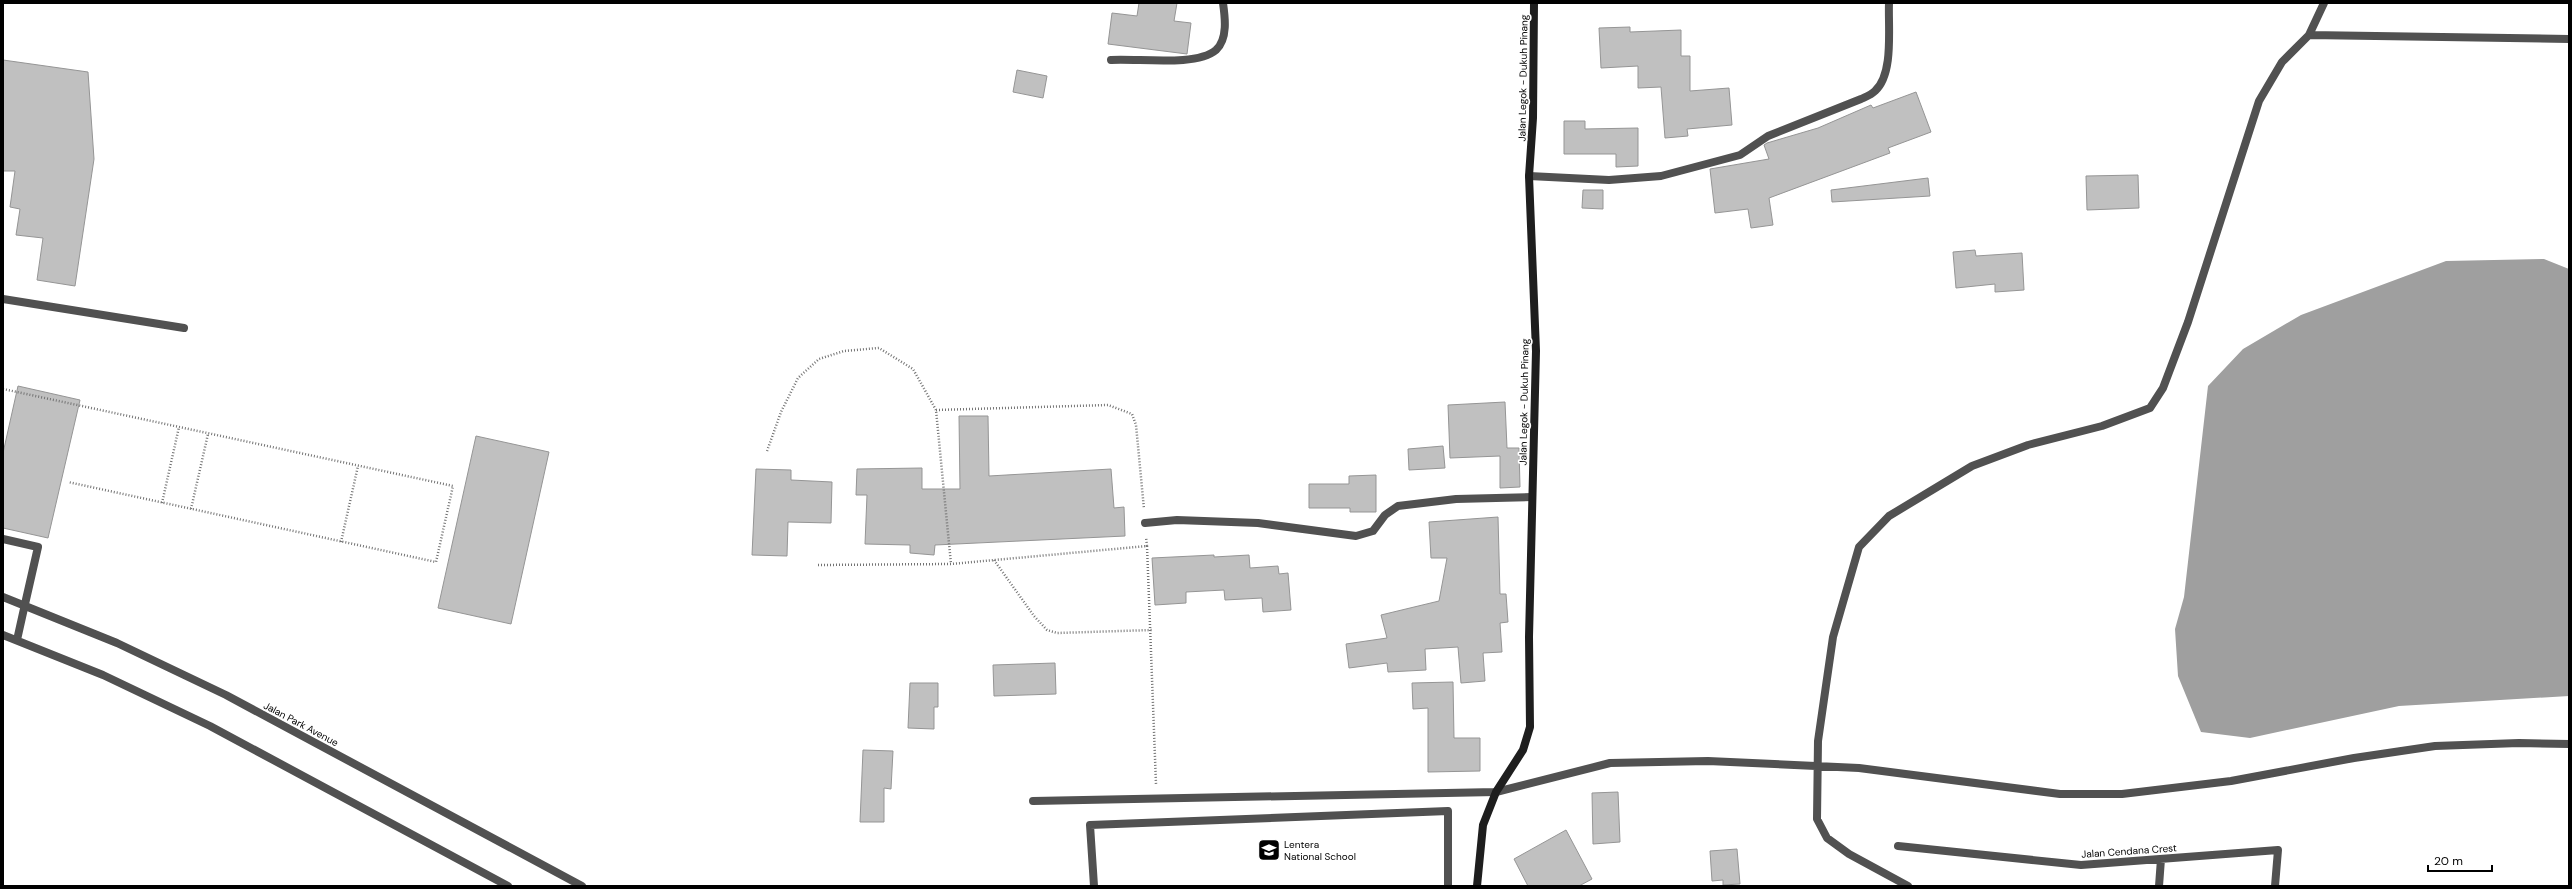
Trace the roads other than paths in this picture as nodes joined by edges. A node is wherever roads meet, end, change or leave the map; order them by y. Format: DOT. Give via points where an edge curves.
graph roads {
  1 [pos="1223,3"];
  2 [pos="1534,3"];
  3 [pos="1889,3"];
  4 [pos="2324,3"];
  5 [pos="2309,36"];
  6 [pos="2569,39"];
  7 [pos="1111,60"];
  8 [pos="1529,176"];
  9 [pos="3,299"];
  10 [pos="184,328"];
  11 [pos="1532,497"];
  12 [pos="1145,523"];
  13 [pos="3,539"];
  14 [pos="3,597"];
  15 [pos="25,604"];
  16 [pos="3,635"];
  17 [pos="17,640"];
  18 [pos="2569,744"];
  19 [pos="1816,766"];
  20 [pos="1496,792"];
  21 [pos="1033,801"];
  22 [pos="1898,846"];
  23 [pos="2162,859"];
  24 [pos="508,886"];
  25 [pos="582,886"];
  26 [pos="1094,886"];
  27 [pos="1448,886"];
  28 [pos="1477,886"];
  29 [pos="1908,886"];
  30 [pos="2159,886"];
  31 [pos="2275,886"];
  1 -- 7 [label="street" via="1224,33 1217,49 1209,54 1189,58"];
  2 -- 8 [label="street, Jalan Legok - Dukuh Pinang" via="1533,118"];
  3 -- 8 [label="street" via="1888,65 1883,82 1874,92 1861,99 1768,136 1740,155 1661,176 1610,180"];
  4 -- 5 [label="street"];
  5 -- 6 [label="street"];
  5 -- 19 [label="street" via="2282,62 2259,101 2188,322 2163,388 2150,408 2102,426 2028,445 1972,466 1889,516 1859,547 1833,637"];
  8 -- 11 [label="street, Jalan Legok - Dukuh Pinang" via="1536,351"];
  9 -- 10 [label="street"];
  11 -- 12 [label="street" via="1456,499 1398,506 1385,515 1373,531 1356,536 1258,523 1177,520"];
  11 -- 20 [label="street, Jalan Legok - Dukuh Pinang" via="1530,727 1523,750"];
  13 -- 15 [label="street" via="38,547"];
  14 -- 15 [label="street, Jalan Park Avenue"];
  15 -- 17 [label="street"];
  15 -- 25 [label="street, Jalan Park Avenue" via="117,643 226,695"];
  16 -- 17 [label="street"];
  17 -- 24 [label="street" via="103,675 210,726"];
  18 -- 19 [label="street" via="2435,746 2231,781 2122,794 2060,794 1859,768"];
  19 -- 20 [label="street" via="1708,761 1610,763"];
  19 -- 29 [label="street" via="1816,819 1828,838 1849,854"];
  20 -- 21 [label="street"];
  20 -- 28 [label="street, Jalan Legok - Dukuh Pinang" via="1483,825"];
  22 -- 23 [label="street, Jalan Cendana Crest" via="2081,865"];
  23 -- 30 [label="street"];
  23 -- 31 [label="street, Jalan Cendana Crest" via="2278,850"];
  26 -- 27 [label="street" via="1090,825 1448,811"];
}
